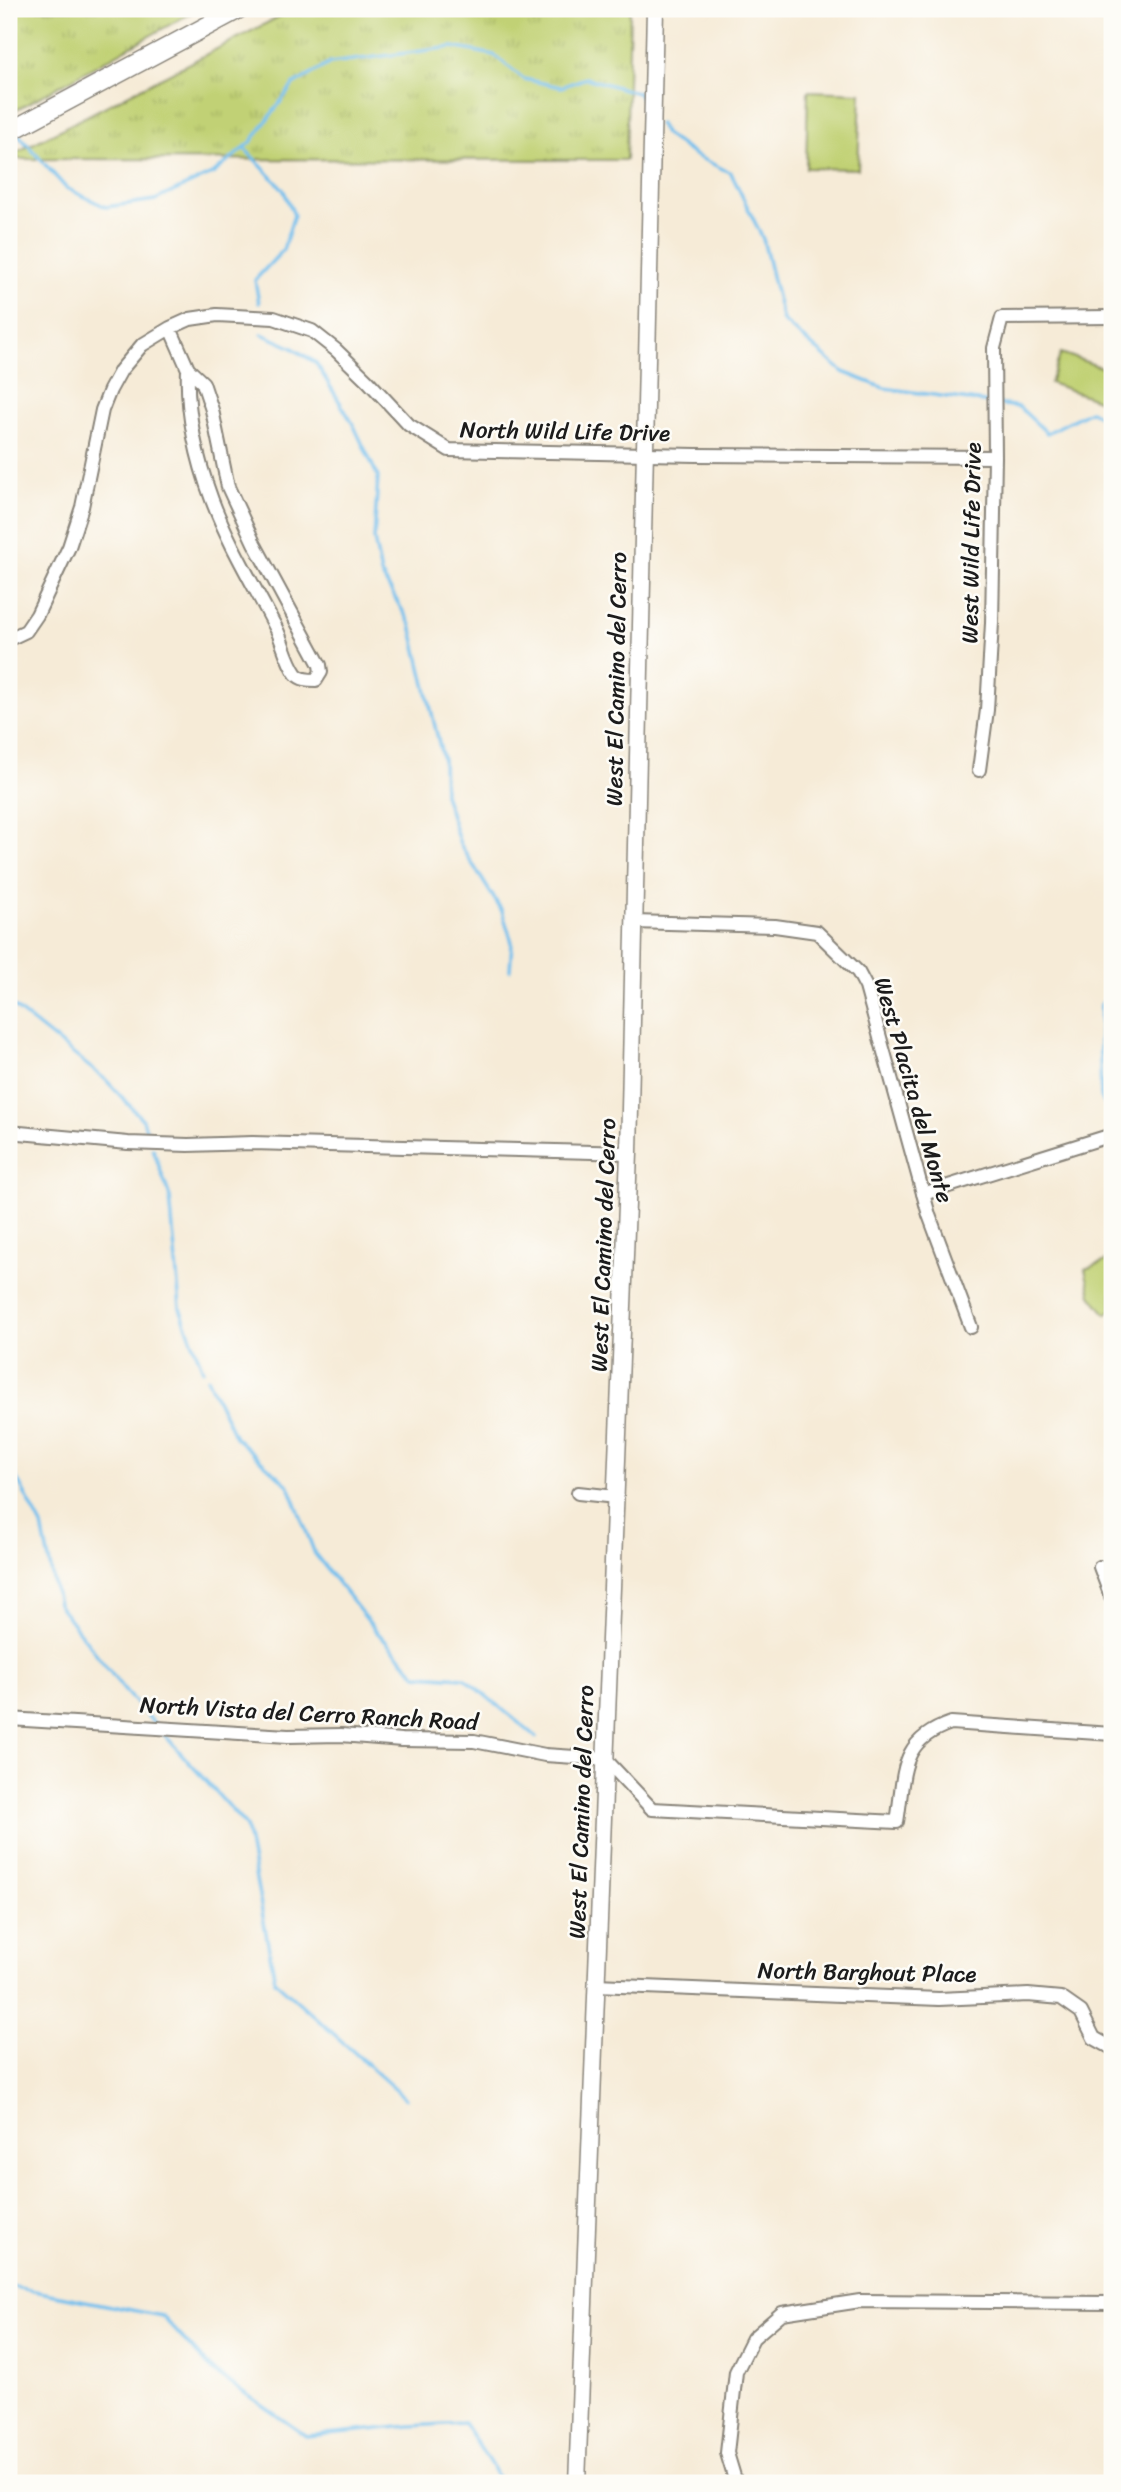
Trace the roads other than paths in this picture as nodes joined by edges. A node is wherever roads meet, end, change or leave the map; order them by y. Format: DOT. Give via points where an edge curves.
graph roads {
  1 [pos="239,9"];
  2 [pos="655,9"];
  3 [pos="9,132"];
  4 [pos="1112,317"];
  5 [pos="170,328"];
  6 [pos="188,369"];
  7 [pos="643,454"];
  8 [pos="995,457"];
  9 [pos="9,639"];
  10 [pos="979,770"];
  11 [pos="635,922"];
  12 [pos="9,1132"];
  13 [pos="1112,1135"];
  14 [pos="629,1153"];
  15 [pos="923,1194"];
  16 [pos="971,1327"];
  17 [pos="578,1493"];
  18 [pos="616,1497"];
  19 [pos="1100,1567"];
  20 [pos="1112,1599"];
  21 [pos="9,1719"];
  22 [pos="1112,1734"];
  23 [pos="606,1759"];
  24 [pos="597,1985"];
  25 [pos="1112,2048"];
  26 [pos="1112,2303"];
  27 [pos="577,2483"];
  28 [pos="736,2483"];
  1 -- 3 [label="main road"];
  2 -- 7 [label="street, West El Camino del Cerro"];
  4 -- 8 [label="street, West Wild Life Drive" via="1002,318 994,348"];
  5 -- 6 [label="street"];
  5 -- 7 [label="street, North Wild Life Drive" via="217,315 274,318 312,331 409,425 449,450"];
  5 -- 9 [label="street, North Wild Life Drive" via="142,345 110,390 69,547 37,615 26,631"];
  6 -- 6 [label="street" via="189,405 212,499 296,673 316,680 320,664 228,487 203,383"];
  7 -- 8 [label="street, North Wild Life Drive"];
  7 -- 11 [label="street, West El Camino del Cerro"];
  8 -- 10 [label="street, West Wild Life Drive" via="992,623"];
  11 -- 14 [label="street, West El Camino del Cerro"];
  11 -- 15 [label="street, West Placita del Monte" via="799,929 817,932 839,952 866,987"];
  12 -- 14 [label="street" via="128,1143"];
  13 -- 15 [label="street"];
  14 -- 18 [label="street, West El Camino del Cerro"];
  15 -- 16 [label="street, West Placita del Monte"];
  17 -- 18 [label="street"];
  18 -- 23 [label="street, West El Camino del Cerro"];
  19 -- 20 [label="street"];
  21 -- 23 [label="street, North Vista del Cerro Ranch Road" via="288,1737 474,1741 545,1755"];
  22 -- 23 [label="street" via="951,1723 936,1728 909,1752 897,1822 652,1809"];
  23 -- 24 [label="street, West El Camino del Cerro"];
  24 -- 25 [label="street, North Barghout Place" via="939,1999 1061,1998 1081,2012 1094,2038"];
  24 -- 27 [label="street, West El Camino del Cerro"];
  26 -- 28 [label="street" via="860,2301 782,2313 753,2338 736,2372 727,2453"];
}
